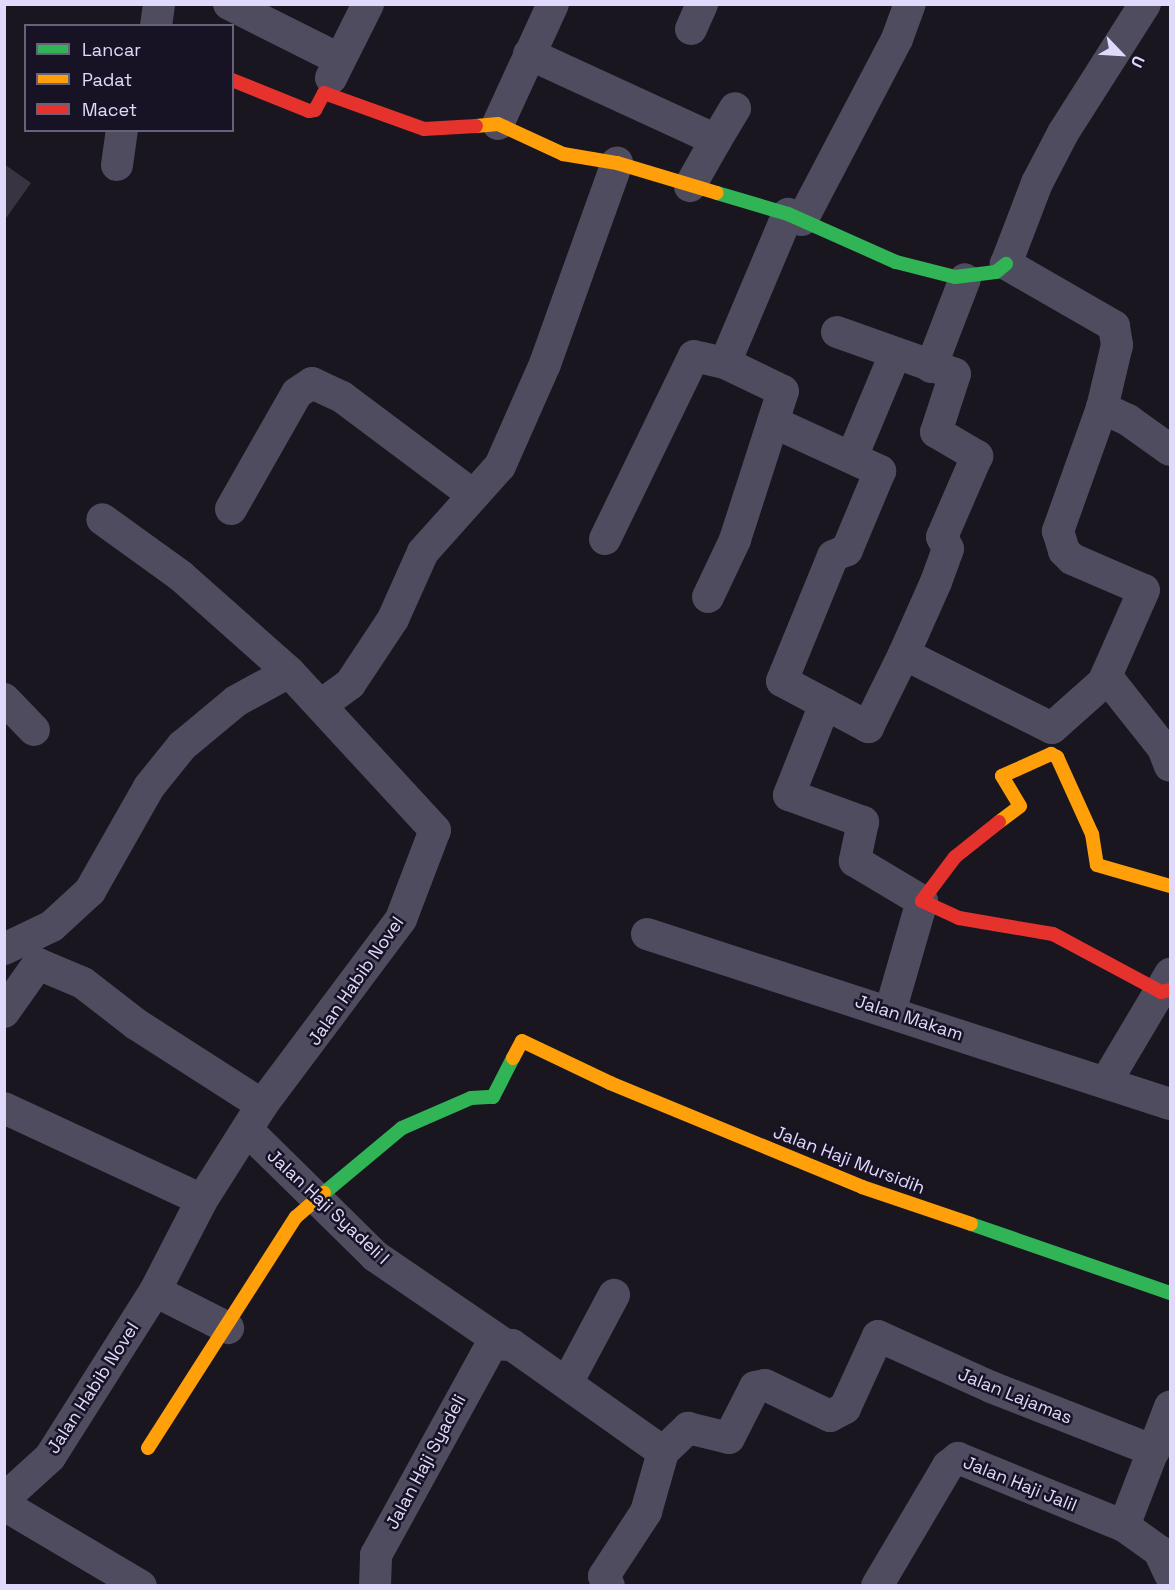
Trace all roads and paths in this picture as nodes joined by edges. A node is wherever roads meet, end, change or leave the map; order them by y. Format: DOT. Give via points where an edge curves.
graph roads {
  1 [pos="229,4"];
  2 [pos="368,4"];
  3 [pos="553,4"];
  4 [pos="910,4"];
  5 [pos="1145,4"];
  6 [pos="529,54"];
  7 [pos="339,59"];
  8 [pos="234,81"];
  9 [pos="324,93"];
  10 [pos="735,108"];
  11 [pos="498,123"];
  12 [pos="122,132"];
  13 [pos="716,140"];
  14 [pos="617,163"];
  15 [pos="117,165"];
  16 [pos="690,186"];
  17 [pos="795,217"];
  18 [pos="1006,264"];
  19 [pos="965,279"];
  20 [pos="837,332"];
  21 [pos="896,354"];
  22 [pos="725,363"];
  23 [pos="931,367"];
  24 [pos="1101,411"];
  25 [pos="773,422"];
  26 [pos="1170,450"];
  27 [pos="852,457"];
  28 [pos="473,495"];
  29 [pos="231,510"];
  30 [pos="102,519"];
  31 [pos="605,539"];
  32 [pos="708,597"];
  33 [pos="904,654"];
  34 [pos="289,672"];
  35 [pos="1107,679"];
  36 [pos="4,699"];
  37 [pos="825,704"];
  38 [pos="321,705"];
  39 [pos="34,730"];
  40 [pos="1170,765"];
  41 [pos="1170,886"];
  42 [pos="922,901"];
  43 [pos="647,934"];
  44 [pos="6,946"];
  45 [pos="1167,985"];
  46 [pos="4,1012"];
  47 [pos="890,1012"];
  48 [pos="1106,1082"];
  49 [pos="1170,1104"];
  50 [pos="4,1108"];
  51 [pos="255,1118"];
  52 [pos="314,1197"];
  53 [pos="202,1200"];
  54 [pos="155,1291"];
  55 [pos="1170,1293"];
  56 [pos="614,1294"];
  57 [pos="228,1328"];
  58 [pos="497,1343"];
  59 [pos="567,1383"];
  60 [pos="1170,1407"];
  61 [pos="148,1448"];
  62 [pos="1154,1451"];
  63 [pos="663,1452"];
  64 [pos="4,1499"];
  65 [pos="4,1505"];
  66 [pos="1124,1526"];
  67 [pos="1167,1559"];
  68 [pos="141,1586"];
  69 [pos="375,1586"];
  70 [pos="609,1586"];
  71 [pos="877,1586"];
  1 -- 7 [label="street"];
  2 -- 7 [label="street"];
  3 -- 6 [label="street"];
  4 -- 17 [label="street" via="897,39"];
  5 -- 18 [label="street" via="1063,133 1037,183"];
  6 -- 11 [label="street"];
  6 -- 13 [label="street"];
  7 -- 9 [label="street"];
  8 -- 9 [label="street" via="309,111 315,110"];
  9 -- 11 [label="street" via="424,129"];
  10 -- 13 [label="street"];
  11 -- 14 [label="street" via="563,154"];
  12 -- 15 [label="street"];
  13 -- 16 [label="street"];
  14 -- 16 [label="street"];
  14 -- 28 [label="street" via="545,364 500,466"];
  16 -- 17 [label="street"];
  17 -- 19 [label="street" via="896,262"];
  17 -- 22 [label="street"];
  18 -- 19 [label="street" via="996,272"];
  18 -- 24 [label="street" via="1114,326 1117,345"];
  19 -- 23 [label="street"];
  20 -- 21 [label="street"];
  21 -- 23 [label="street"];
  21 -- 27 [label="street"];
  22 -- 25 [label="street" via="783,391"];
  22 -- 31 [label="street" via="693,358"];
  23 -- 33 [label="street" via="956,376 936,432 974,452 978,461 942,537 947,552"];
  24 -- 26 [label="street" via="1128,420"];
  24 -- 35 [label="street" via="1058,531 1064,550 1072,559 1144,590 1107,667"];
  25 -- 27 [label="street"];
  25 -- 32 [label="street" via="735,540"];
  27 -- 37 [label="street" via="878,468 879,475 847,550 833,556 781,675 783,683"];
  28 -- 29 [label="street" via="342,397 312,383 297,393"];
  28 -- 38 [label="street" via="423,552 375,650 350,684"];
  30 -- 34 [label="street, Jalan Habib Novel" via="181,576"];
  33 -- 35 [label="street" via="1052,728"];
  33 -- 37 [label="street" via="868,727"];
  34 -- 38 [label="street, Jalan Habib Novel"];
  34 -- 44 [label="street" via="236,701 182,746 149,787 90,891 52,926"];
  35 -- 40 [label="street"];
  36 -- 39 [label="street"];
  37 -- 42 [label="street" via="789,795 863,822 855,861"];
  38 -- 51 [label="street, Jalan Habib Novel" via="432,823 434,841 401,919"];
  41 -- 42 [label="street" via="1097,865 1092,834 1057,757 1051,754 1002,776 1020,806 956,857"];
  42 -- 45 [label="street" via="959,918 1053,934"];
  42 -- 47 [label="street"];
  43 -- 47 [label="street, Jalan Makam"];
  45 -- 48 [label="street"];
  46 -- 51 [label="street, Jalan Haji Syadeli I" via="38,964 83,983"];
  47 -- 48 [label="street, Jalan Makam"];
  48 -- 49 [label="street, Jalan Makam"];
  50 -- 53 [label="street"];
  51 -- 52 [label="street, Jalan Haji Syadeli I"];
  51 -- 53 [label="street, Jalan Habib Novel"];
  52 -- 55 [label="street, Jalan Haji Mursidih" via="402,1128 471,1098 493,1097 522,1041 610,1083 862,1187"];
  52 -- 57 [label="street" via="296,1217"];
  52 -- 58 [label="street, Jalan Haji Syadeli I" via="375,1256"];
  53 -- 54 [label="street, Jalan Habib Novel"];
  54 -- 57 [label="street"];
  54 -- 64 [label="street, Jalan Habib Novel" via="50,1457"];
  56 -- 59 [label="street"];
  57 -- 61 [label="street"];
  58 -- 59 [label="street, Jalan Haji Syadeli I"];
  58 -- 69 [label="street, Jalan Haji Syadeli" via="376,1556"];
  59 -- 63 [label="street, Jalan Haji Syadeli I"];
  60 -- 62 [label="street"];
  62 -- 63 [label="street, Jalan Lajamas" via="991,1387 879,1336 845,1408 830,1416 765,1385 756,1387 729,1438 688,1428"];
  62 -- 66 [label="street"];
  63 -- 70 [label="street" via="646,1512 604,1576"];
  65 -- 68 [label="street"];
  66 -- 67 [label="street"];
  66 -- 71 [label="street, Jalan Haji Jalil" via="958,1458 948,1466"];
}
